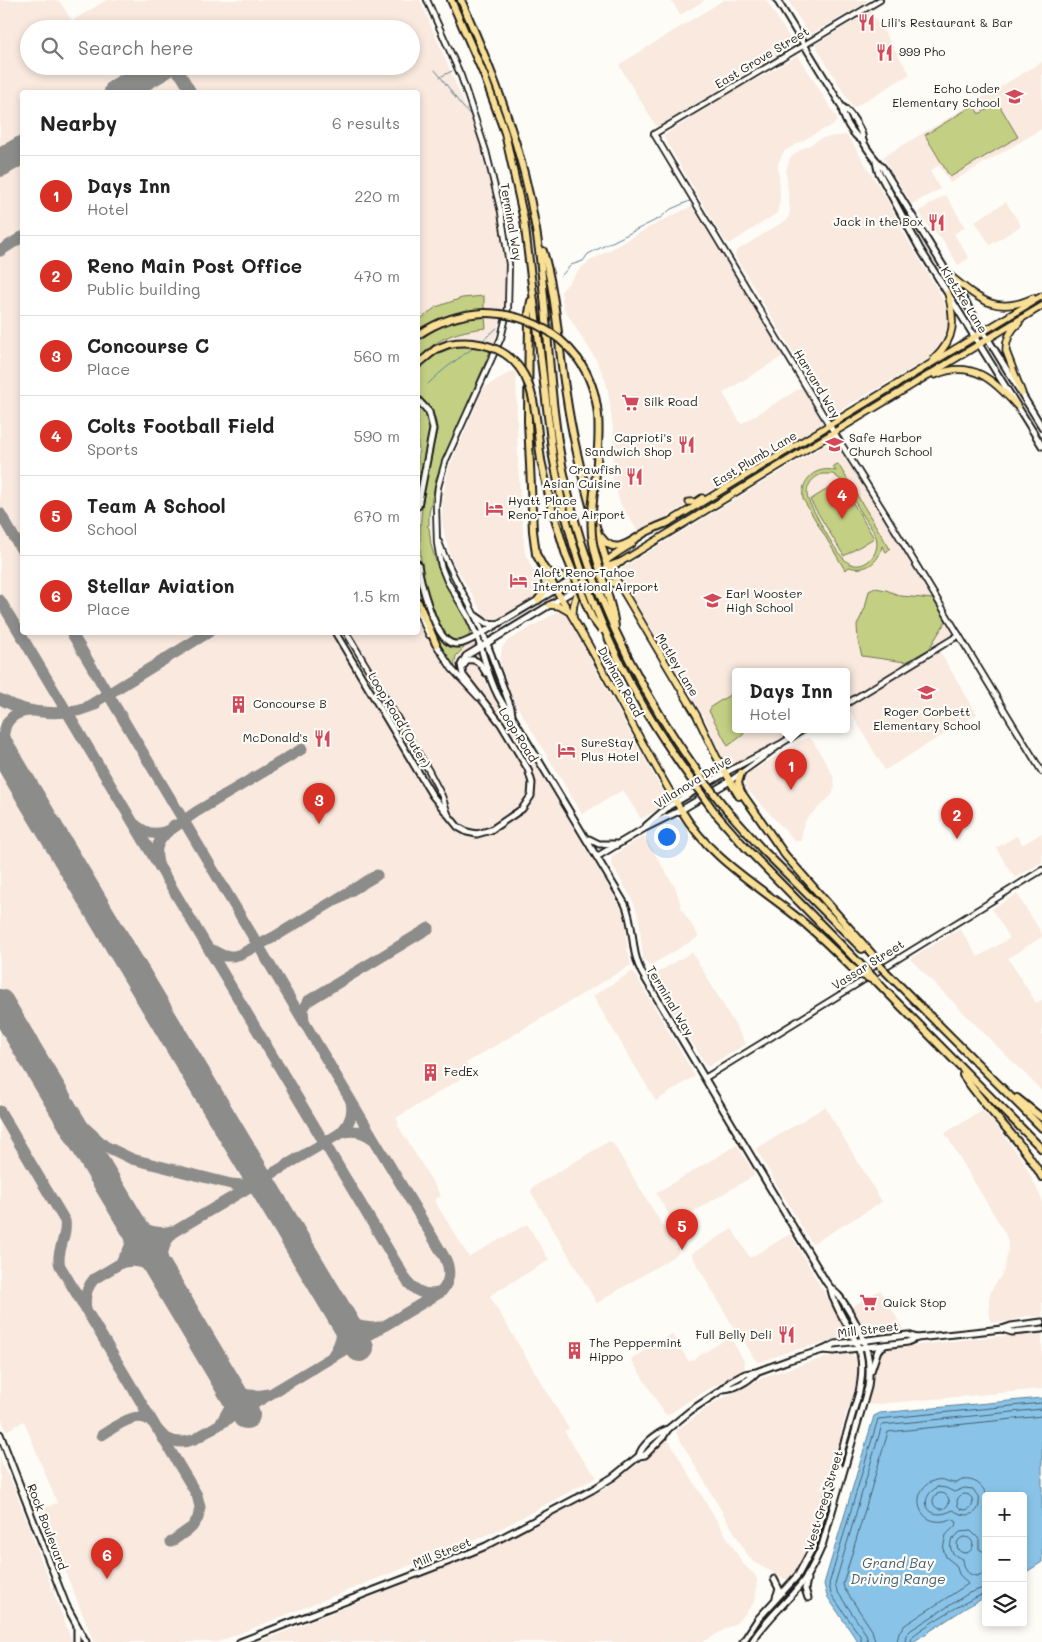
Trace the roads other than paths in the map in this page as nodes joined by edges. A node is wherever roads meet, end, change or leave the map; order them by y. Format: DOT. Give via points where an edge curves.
graph roads {
  1 [pos="427,0"];
  2 [pos="451,0"];
  3 [pos="461,0"];
  4 [pos="777,0"];
  5 [pos="880,0"];
  6 [pos="804,44"];
  7 [pos="654,134"];
  8 [pos="876,162"];
  9 [pos="536,231"];
  10 [pos="949,275"];
  11 [pos="948,293"];
  12 [pos="533,295"];
  13 [pos="1042,295"];
  14 [pos="1041,306"];
  15 [pos="984,332"];
  16 [pos="420,336"];
  17 [pos="976,337"];
  18 [pos="989,339"];
  19 [pos="980,344"];
  20 [pos="420,362"];
  21 [pos="925,368"];
  22 [pos="899,392"];
  23 [pos="1022,393"];
  24 [pos="420,402"];
  25 [pos="1017,406"];
  26 [pos="830,425"];
  27 [pos="1042,427"];
  28 [pos="835,432"];
  29 [pos="1042,446"];
  30 [pos="724,489"];
  31 [pos="420,496"];
  32 [pos="689,502"];
  33 [pos="691,509"];
  34 [pos="669,522"];
  35 [pos="597,529"];
  36 [pos="437,536"];
  37 [pos="629,557"];
  38 [pos="621,562"];
  39 [pos="607,564"];
  40 [pos="543,568"];
  41 [pos="420,572"];
  42 [pos="595,574"];
  43 [pos="584,576"];
  44 [pos="582,586"];
  45 [pos="619,586"];
  46 [pos="556,590"];
  47 [pos="561,598"];
  48 [pos="538,600"];
  49 [pos="549,605"];
  50 [pos="420,607"];
  51 [pos="571,615"];
  52 [pos="420,616"];
  53 [pos="476,616"];
  54 [pos="500,623"];
  55 [pos="483,633"];
  56 [pos="616,633"];
  57 [pos="337,635"];
  58 [pos="348,635"];
  59 [pos="960,635"];
  60 [pos="477,636"];
  61 [pos="608,639"];
  62 [pos="488,643"];
  63 [pos="436,644"];
  64 [pos="481,647"];
  65 [pos="464,677"];
  66 [pos="492,684"];
  67 [pos="486,702"];
  68 [pos="850,702"];
  69 [pos="512,716"];
  70 [pos="799,733"];
  71 [pos="782,744"];
  72 [pos="725,772"];
  73 [pos="1042,772"];
  74 [pos="741,773"];
  75 [pos="730,781"];
  76 [pos="676,802"];
  77 [pos="681,810"];
  78 [pos="449,816"];
  79 [pos="645,828"];
  80 [pos="585,837"];
  81 [pos="619,843"];
  82 [pos="776,844"];
  83 [pos="598,856"];
  84 [pos="1042,870"];
  85 [pos="871,955"];
  86 [pos="877,982"];
  87 [pos="958,1065"];
  88 [pos="705,1078"];
  89 [pos="1003,1089"];
  90 [pos="1042,1118"];
  91 [pos="1042,1128"];
  92 [pos="1042,1149"];
  93 [pos="1042,1177"];
  94 [pos="831,1290"];
  95 [pos="1042,1322"];
  96 [pos="1002,1329"];
  97 [pos="1042,1329"];
  98 [pos="917,1338"];
  99 [pos="857,1340"];
  100 [pos="865,1340"];
  101 [pos="888,1344"];
  102 [pos="867,1346"];
  103 [pos="860,1347"];
  104 [pos="823,1350"];
  105 [pos="869,1374"];
  106 [pos="0,1434"];
  107 [pos="838,1466"];
  108 [pos="837,1496"];
  109 [pos="807,1576"];
  110 [pos="774,1579"];
  111 [pos="808,1598"];
  112 [pos="774,1602"];
  113 [pos="77,1626"];
  114 [pos="77,1642"];
  115 [pos="86,1642"];
  116 [pos="240,1642"];
  117 [pos="743,1642"];
  118 [pos="752,1642"];
  1 -- 36 [label="street, Terminal Way" via="461,76 486,151 501,212 509,277 508,308 501,338 442,473 436,506"];
  2 -- 12 [label="highway" via="505,133 524,220"];
  3 -- 9 [label="highway" via="511,124"];
  4 -- 6 [label="main road, Kietzke Lane"];
  5 -- 6 [label="street, East Grove Street"];
  6 -- 7 [label="street, East Grove Street"];
  6 -- 8 [label="main road, Kietzke Lane" via="856,137 863,141"];
  7 -- 26 [label="street, Harvard Way"];
  8 -- 10 [label="main road, Kietzke Lane" via="883,168"];
  8 -- 11 [label="main road, Kietzke Lane" via="913,236"];
  9 -- 35 [label="highway" via="552,290 575,446"];
  9 -- 56 [label="highway, bridge" via="557,436 567,493 599,593"];
  10 -- 13 [label="main road" via="976,297 992,304 1012,305"];
  10 -- 15 [label="main road, Kietzke Lane"];
  11 -- 17 [label="main road, Kietzke Lane"];
  11 -- 21 [label="main road" via="953,314 950,337"];
  12 -- 40 [label="highway" via="529,313 528,421 533,531 536,554"];
  12 -- 61 [label="highway, bridge" via="558,487 573,544"];
  13 -- 15 [label="main road, East Plumb Lane"];
  14 -- 18 [label="main road, East Plumb Lane"];
  14 -- 23 [label="main road" via="1014,327 1006,345 1007,358"];
  15 -- 17 [label="main road, East Plumb Lane"];
  15 -- 18 [label="main road, Kietzke Lane"];
  16 -- 56 [label="highway, bridge" via="453,318 484,313 515,317 532,322 554,335 578,359 598,404 600,429 592,536 614,610"];
  17 -- 19 [label="main road, Kietzke Lane"];
  17 -- 21 [label="main road, East Plumb Lane"];
  18 -- 19 [label="main road, East Plumb Lane"];
  18 -- 23 [label="main road, Kietzke Lane"];
  19 -- 22 [label="main road, East Plumb Lane"];
  19 -- 25 [label="main road, Kietzke Lane"];
  20 -- 61 [label="highway, bridge" via="449,344 467,342 485,345 518,364 530,387 541,460 566,555 592,618"];
  21 -- 26 [label="main road, East Plumb Lane"];
  22 -- 25 [label="main road" via="940,372 965,369 992,380"];
  22 -- 28 [label="main road, East Plumb Lane"];
  23 -- 27 [label="main road, Kietzke Lane"];
  24 -- 31 [label="main road" via="429,412 433,429"];
  25 -- 29 [label="main road, Kietzke Lane"];
  26 -- 28 [label="street, Harvard Way"];
  26 -- 30 [label="main road, East Plumb Lane"];
  28 -- 37 [label="main road, East Plumb Lane"];
  28 -- 59 [label="street, Harvard Way"];
  30 -- 32 [label="main road"];
  30 -- 33 [label="main road, East Plumb Lane"];
  33 -- 34 [label="main road, East Plumb Lane"];
  33 -- 37 [label="main road" via="692,516"];
  34 -- 35 [label="highway" via="618,547 604,541"];
  34 -- 39 [label="main road, East Plumb Lane" via="614,555"];
  35 -- 39 [label="highway"];
  36 -- 53 [label="street, Terminal Way" via="452,573"];
  36 -- 60 [label="street, Terminal Way" via="442,571"];
  37 -- 38 [label="main road, East Plumb Lane"];
  38 -- 39 [label="highway"];
  39 -- 42 [label="highway"];
  39 -- 43 [label="main road"];
  39 -- 45 [label="main road, Matley Lane"];
  40 -- 43 [label="highway" via="559,577"];
  40 -- 46 [label="highway"];
  40 -- 48 [label="highway" via="546,588"];
  41 -- 60 [label="main road" via="428,604 445,639 458,644"];
  42 -- 43 [label="highway"];
  42 -- 44 [label="main road"];
  42 -- 45 [label="main road"];
  43 -- 44 [label="main road"];
  43 -- 46 [label="main road"];
  44 -- 47 [label="main road"];
  44 -- 51 [label="main road" via="575,596"];
  45 -- 72 [label="main road, Matley Lane" via="697,716"];
  46 -- 47 [label="main road, Durham Road"];
  46 -- 48 [label="main road"];
  47 -- 49 [label="main road"];
  47 -- 51 [label="main road, Durham Road"];
  48 -- 54 [label="main road"];
  49 -- 51 [label="main road" via="559,606"];
  49 -- 62 [label="main road"];
  50 -- 63 [label="highway"];
  51 -- 76 [label="main road, Durham Road"];
  52 -- 63 [label="street"];
  53 -- 54 [label="main road" via="488,624"];
  53 -- 55 [label="street, Terminal Way"];
  54 -- 55 [label="main road"];
  55 -- 60 [label="main road"];
  55 -- 62 [label="main road, Terminal Way"];
  56 -- 85 [label="highway, bridge" via="660,718 726,809 761,848"];
  57 -- 78 [label="main road, Loop Road (Outer)" via="428,789"];
  58 -- 78 [label="street" via="429,771"];
  59 -- 68 [label="street"];
  59 -- 73 [label="street, Harvard Way"];
  60 -- 64 [label="main road, Terminal Way"];
  61 -- 86 [label="highway, bridge" via="641,704 716,814"];
  62 -- 64 [label="main road"];
  62 -- 69 [label="main road, Terminal Way"];
  63 -- 67 [label="street" via="456,674"];
  64 -- 65 [label="main road" via="462,662"];
  64 -- 66 [label="main road, Terminal Way"];
  65 -- 66 [label="main road" via="464,664 474,659"];
  65 -- 67 [label="main road"];
  66 -- 69 [label="main road, Terminal Way"];
  67 -- 78 [label="main road, Loop Road" via="530,772 531,796 519,812 481,834 463,831"];
  69 -- 80 [label="main road, Terminal Way"];
  70 -- 71 [label="street, Villanova Drive"];
  71 -- 72 [label="street, Villanova Drive"];
  71 -- 74 [label="street, Villanova Drive"];
  72 -- 75 [label="main road, Matley Lane"];
  72 -- 76 [label="main road, Villanova Drive"];
  74 -- 75 [label="street, Villanova Drive"];
  74 -- 82 [label="highway" via="738,784 741,792"];
  75 -- 77 [label="main road, Villanova Drive"];
  75 -- 82 [label="highway"];
  76 -- 77 [label="main road, Durham Road"];
  76 -- 79 [label="main road, Villanova Drive"];
  77 -- 79 [label="main road, Villanova Drive"];
  77 -- 86 [label="highway, bridge" via="716,855 807,925 852,968"];
  79 -- 81 [label="main road, Villanova Drive"];
  80 -- 81 [label="main road" via="598,844"];
  80 -- 83 [label="main road, Terminal Way"];
  81 -- 83 [label="main road, Villanova Drive"];
  82 -- 85 [label="highway"];
  83 -- 88 [label="main road, Terminal Way" via="628,911 639,968"];
  84 -- 88 [label="street, Vassar Street"];
  85 -- 89 [label="highway, bridge"];
  86 -- 87 [label="highway"];
  87 -- 92 [label="highway"];
  87 -- 93 [label="highway" via="977,1094 1026,1151"];
  88 -- 94 [label="main road, Terminal Way"];
  89 -- 90 [label="highway"];
  89 -- 91 [label="highway"];
  94 -- 99 [label="main road, Terminal Way"];
  94 -- 100 [label="main road, Terminal Way" via="843,1302"];
  95 -- 96 [label="main road, Mill Street"];
  96 -- 97 [label="main road, Mill Street" via="1012,1332"];
  96 -- 98 [label="main road, Mill Street"];
  98 -- 100 [label="main road, Mill Street" via="908,1335"];
  98 -- 101 [label="main road, Mill Street"];
  99 -- 100 [label="main road, Mill Street"];
  99 -- 103 [label="main road, Terminal Way"];
  99 -- 104 [label="main road, Mill Street"];
  100 -- 102 [label="main road, Terminal Way"];
  101 -- 102 [label="main road, Mill Street"];
  101 -- 105 [label="main road" via="878,1350"];
  102 -- 103 [label="main road, Mill Street"];
  102 -- 105 [label="main road, West Greg Street"];
  103 -- 104 [label="main road, Mill Street"];
  103 -- 107 [label="main road, West Greg Street" via="861,1385"];
  104 -- 116 [label="main road, Mill Street" via="756,1372 747,1381 723,1390 659,1433 638,1456 592,1490 486,1546"];
  105 -- 108 [label="main road, West Greg Street" via="866,1396"];
  106 -- 113 [label="main road, Rock Boulevard" via="66,1606"];
  107 -- 108 [label="main road"];
  107 -- 112 [label="main road, West Greg Street" via="813,1547 798,1575"];
  108 -- 109 [label="main road, West Greg Street" via="822,1546"];
  109 -- 111 [label="main road" via="805,1588"];
  109 -- 118 [label="main road, West Greg Street"];
  110 -- 112 [label="main road" via="779,1589"];
  112 -- 117 [label="main road, West Greg Street"];
  113 -- 114 [label="main road, Rock Boulevard"];
  113 -- 115 [label="main road, Rock Boulevard"];
}
